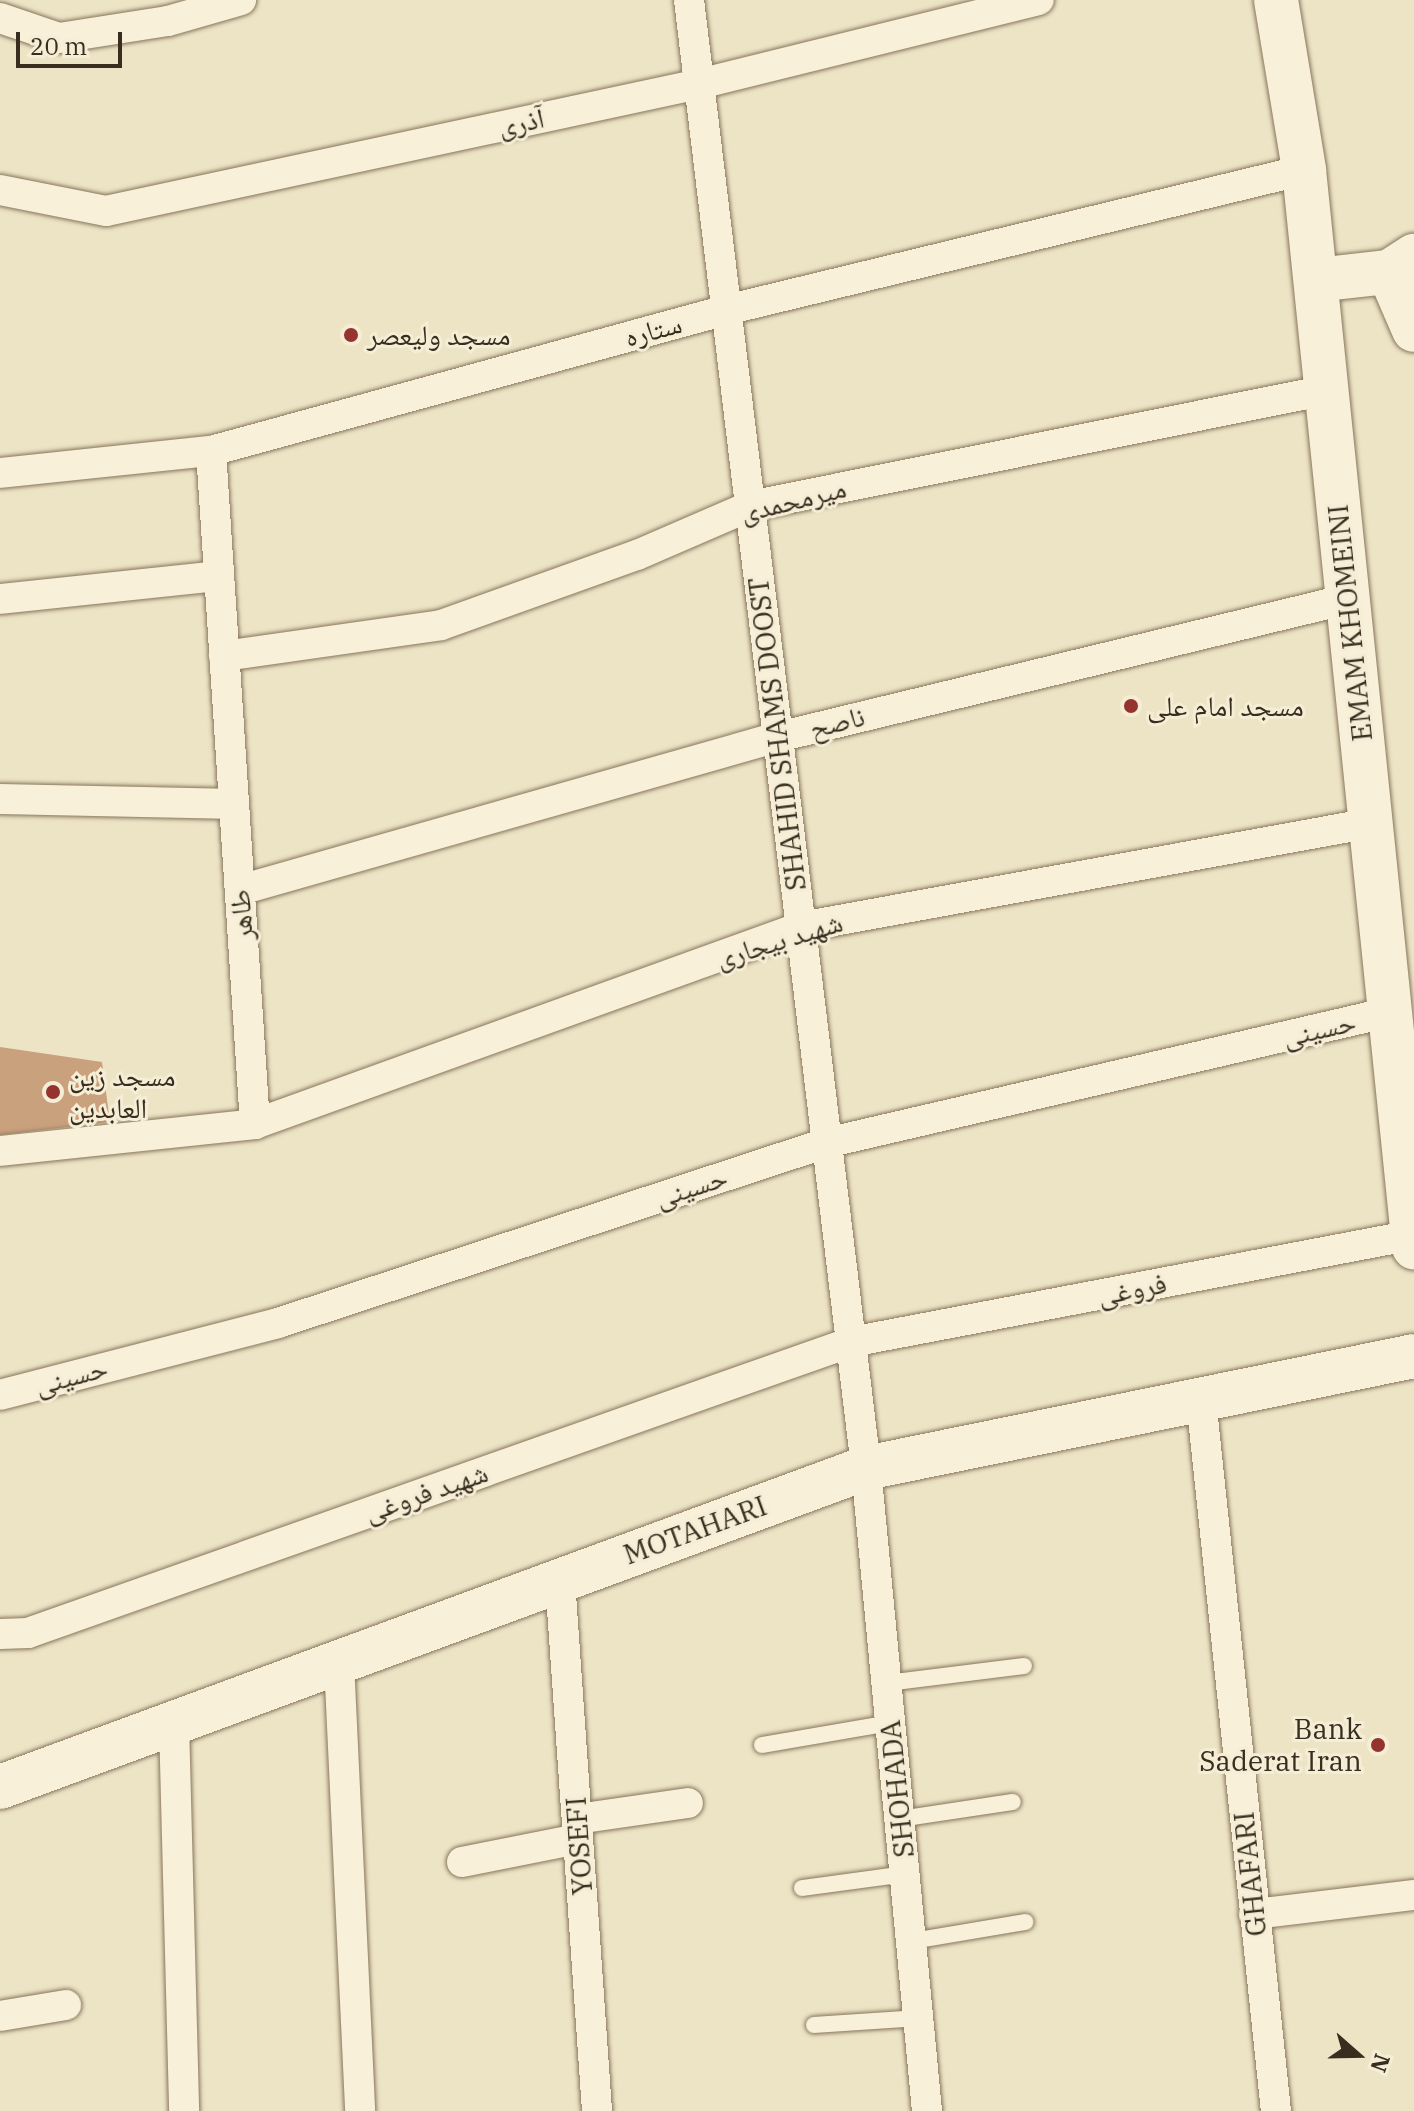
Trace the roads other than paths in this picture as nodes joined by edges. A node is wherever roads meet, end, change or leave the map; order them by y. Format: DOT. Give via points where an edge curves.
graph roads {
  1 [pos="241,0"];
  2 [pos="689,0"];
  3 [pos="1039,0"];
  4 [pos="1276,0"];
  5 [pos="0,18"];
  6 [pos="699,84"];
  7 [pos="1304,170"];
  8 [pos="0,190"];
  9 [pos="1401,264"];
  10 [pos="1316,280"];
  11 [pos="726,310"];
  12 [pos="1414,330"];
  13 [pos="1327,390"];
  14 [pos="211,451"];
  15 [pos="0,473"];
  16 [pos="750,506"];
  17 [pos="219,576"];
  18 [pos="0,599"];
  19 [pos="1348,599"];
  20 [pos="224,656"];
  21 [pos="778,737"];
  22 [pos="0,799"];
  23 [pos="234,804"];
  24 [pos="1371,823"];
  25 [pos="240,890"];
  26 [pos="801,927"];
  27 [pos="1390,1012"];
  28 [pos="255,1124"];
  29 [pos="826,1143"];
  30 [pos="0,1151"];
  31 [pos="1413,1241"];
  32 [pos="851,1342"];
  33 [pos="1414,1356"];
  34 [pos="0,1395"];
  35 [pos="1201,1399"];
  36 [pos="866,1468"];
  37 [pos="560,1580"];
  38 [pos="0,1634"];
  39 [pos="339,1662"];
  40 [pos="1024,1666"];
  41 [pos="887,1683"];
  42 [pos="174,1723"];
  43 [pos="890,1723"];
  44 [pos="762,1745"];
  45 [pos="0,1787"];
  46 [pos="1013,1802"];
  47 [pos="688,1803"];
  48 [pos="900,1819"];
  49 [pos="578,1829"];
  50 [pos="462,1862"];
  51 [pos="905,1874"];
  52 [pos="802,1888"];
  53 [pos="1414,1895"];
  54 [pos="1254,1914"];
  55 [pos="1025,1922"];
  56 [pos="912,1941"];
  57 [pos="66,2005"];
  58 [pos="0,2016"];
  59 [pos="919,2018"];
  60 [pos="814,2025"];
  61 [pos="184,2111"];
  62 [pos="360,2111"];
  63 [pos="597,2111"];
  64 [pos="927,2111"];
  65 [pos="1276,2111"];
  1 -- 5 [label="street" via="168,21 59,38"];
  2 -- 6 [label="street, SHAHID SHAMS DOOST"];
  3 -- 6 [label="street, آذری"];
  4 -- 7 [label="street, EMAM KHOMEINI"];
  6 -- 8 [label="street, آذری" via="106,211"];
  6 -- 11 [label="street, SHAHID SHAMS DOOST"];
  7 -- 10 [label="street, EMAM KHOMEINI"];
  7 -- 11 [label="street, ستاره"];
  9 -- 10 [label="street"];
  9 -- 12 [label="street"];
  10 -- 13 [label="street, EMAM KHOMEINI"];
  11 -- 14 [label="street, ستاره"];
  11 -- 16 [label="street, SHAHID SHAMS DOOST"];
  13 -- 16 [label="street, میرمحمدی"];
  13 -- 19 [label="street, EMAM KHOMEINI"];
  14 -- 15 [label="street, ستاره"];
  14 -- 17 [label="street, طاهر"];
  16 -- 20 [label="street, میرمحمدی" via="637,555 441,625"];
  16 -- 21 [label="street, SHAHID SHAMS DOOST"];
  17 -- 18 [label="street"];
  17 -- 20 [label="street, طاهر"];
  19 -- 21 [label="street, ناصح"];
  19 -- 24 [label="street, EMAM KHOMEINI"];
  20 -- 23 [label="street, طاهر"];
  21 -- 25 [label="street, ناصح"];
  21 -- 26 [label="street, SHAHID SHAMS DOOST"];
  22 -- 23 [label="street"];
  23 -- 25 [label="street, طاهر"];
  24 -- 26 [label="street, شهید بیجاری"];
  24 -- 27 [label="street, EMAM KHOMEINI"];
  25 -- 28 [label="street, طاهر"];
  26 -- 28 [label="street, شهید بیجاری"];
  26 -- 29 [label="street, SHAHID SHAMS DOOST"];
  27 -- 29 [label="street, حسینی"];
  27 -- 31 [label="street, EMAM KHOMEINI"];
  28 -- 30 [label="street"];
  29 -- 32 [label="street, SHAHID SHAMS DOOST"];
  29 -- 34 [label="street, حسینی" via="278,1323"];
  31 -- 32 [label="street, فروغی"];
  32 -- 36 [label="street, SHAHID SHAMS DOOST"];
  32 -- 38 [label="street, شهید فروغی" via="28,1633"];
  33 -- 35 [label="street, MOTAHARI"];
  35 -- 36 [label="street, MOTAHARI"];
  35 -- 54 [label="street, GHAFARI"];
  36 -- 37 [label="street, MOTAHARI"];
  36 -- 41 [label="street, SHOHADA"];
  37 -- 39 [label="street, MOTAHARI"];
  37 -- 49 [label="street, YOSEFI"];
  39 -- 42 [label="street, MOTAHARI"];
  39 -- 62 [label="street"];
  40 -- 41 [label="lane"];
  41 -- 43 [label="street, SHOHADA"];
  42 -- 45 [label="street, MOTAHARI"];
  42 -- 61 [label="street"];
  43 -- 44 [label="lane"];
  43 -- 48 [label="street, SHOHADA"];
  46 -- 48 [label="lane"];
  47 -- 49 [label="street"];
  48 -- 51 [label="street, SHOHADA"];
  49 -- 50 [label="street"];
  49 -- 63 [label="street, YOSEFI"];
  51 -- 52 [label="lane"];
  51 -- 56 [label="street, SHOHADA"];
  53 -- 54 [label="street"];
  54 -- 65 [label="street, GHAFARI"];
  55 -- 56 [label="lane"];
  56 -- 59 [label="street, SHOHADA"];
  57 -- 58 [label="street"];
  59 -- 60 [label="lane"];
  59 -- 64 [label="street, SHOHADA"];
}
